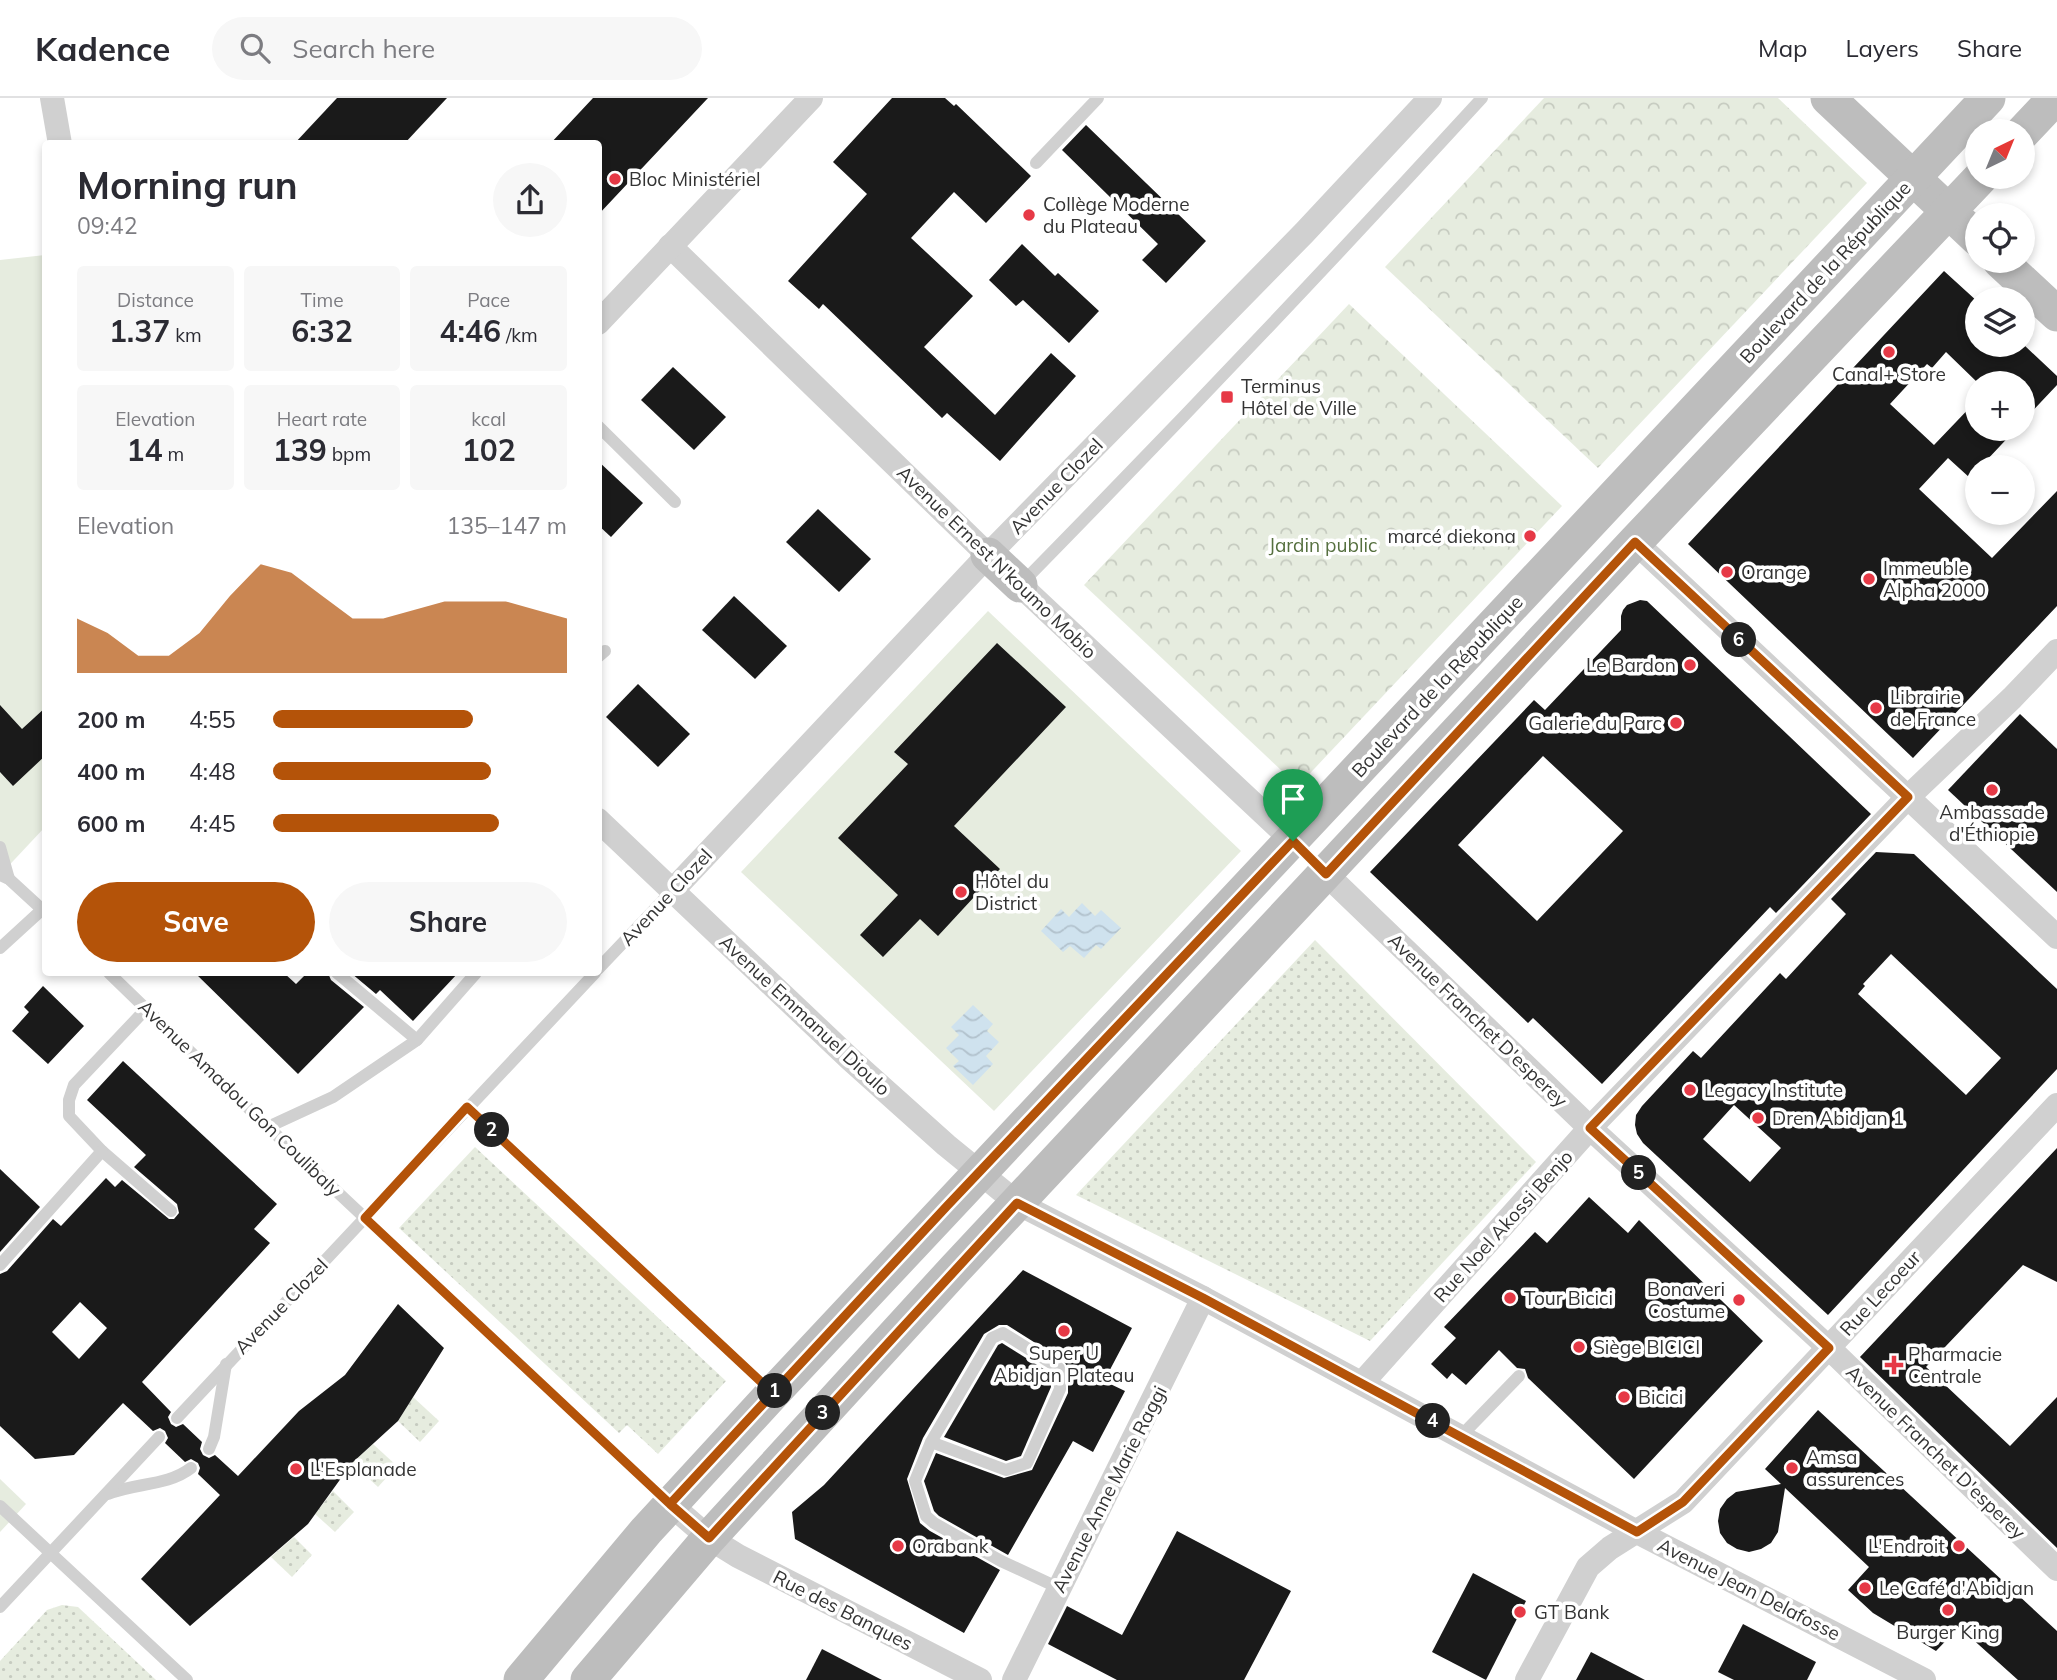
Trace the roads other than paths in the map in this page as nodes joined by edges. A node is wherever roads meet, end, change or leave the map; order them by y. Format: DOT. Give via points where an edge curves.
graph roads {
  1 [pos="52,98"];
  2 [pos="811,98"];
  3 [pos="1098,98"];
  4 [pos="1430,98"];
  5 [pos="1482,98"];
  6 [pos="1828,98"];
  7 [pos="1988,98"];
  8 [pos="2055,98"];
  9 [pos="2035,119"];
  10 [pos="59,140"];
  11 [pos="1036,163"];
  12 [pos="1913,179"];
  13 [pos="1970,189"];
  14 [pos="1949,212"];
  15 [pos="1965,227"];
  16 [pos="670,246"];
  17 [pos="2013,273"];
  18 [pos="2057,314"];
  19 [pos="602,319"];
  20 [pos="602,430"];
  21 [pos="675,502"];
  22 [pos="1635,542"];
  23 [pos="988,555"];
  24 [pos="1020,585"];
  25 [pos="2057,651"];
  26 [pos="1908,797"];
  27 [pos="602,824"];
  28 [pos="1293,841"];
  29 [pos="0,847"];
  30 [pos="1326,874"];
  31 [pos="5,877"];
  32 [pos="673,890"];
  33 [pos="42,907"];
  34 [pos="42,911"];
  35 [pos="2057,937"];
  36 [pos="0,947"];
  37 [pos="602,966"];
  38 [pos="111,976"];
  39 [pos="341,976"];
  40 [pos="473,976"];
  41 [pos="592,976"];
  42 [pos="146,1009"];
  43 [pos="417,1040"];
  44 [pos="2057,1104"];
  45 [pos="467,1107"];
  46 [pos="268,1127"];
  47 [pos="1590,1128"];
  48 [pos="102,1151"];
  49 [pos="980,1173"];
  50 [pos="1017,1203"];
  51 [pos="171,1211"];
  52 [pos="365,1218"];
  53 [pos="0,1265"];
  54 [pos="1203,1298"];
  55 [pos="1829,1348"];
  56 [pos="226,1363"];
  57 [pos="1519,1376"];
  58 [pos="1362,1383"];
  59 [pos="773,1393"];
  60 [pos="177,1418"];
  61 [pos="1461,1436"];
  62 [pos="159,1437"];
  63 [pos="931,1443"];
  64 [pos="209,1449"];
  65 [pos="191,1468"];
  66 [pos="101,1497"];
  67 [pos="670,1504"];
  68 [pos="0,1506"];
  69 [pos="1637,1532"];
  70 [pos="709,1538"];
  71 [pos="50,1552"];
  72 [pos="2057,1569"];
  73 [pos="1059,1588"];
  74 [pos="0,1607"];
  75 [pos="187,1680"];
  76 [pos="522,1680"];
  77 [pos="588,1680"];
  78 [pos="980,1680"];
  79 [pos="1014,1680"];
  80 [pos="1527,1680"];
  81 [pos="1924,1680"];
  1 -- 10 [label="street"];
  2 -- 16 [label="street"];
  3 -- 11 [label="lane"];
  4 -- 23 [label="street, Avenue Clozel"];
  5 -- 24 [label="lane" via="1332,262"];
  6 -- 12 [label="main road"];
  7 -- 12 [label="main road, Boulevard de la République"];
  8 -- 9 [label="main road"];
  12 -- 14 [label="main road"];
  12 -- 28 [label="main road, Boulevard de la République"];
  13 -- 14 [label="main road"];
  14 -- 15 [label="main road"];
  14 -- 22 [label="main road"];
  16 -- 19 [label="street"];
  16 -- 23 [label="street, Avenue Ernest N'koumo Mobio"];
  17 -- 18 [label="main road"];
  20 -- 21 [label="lane"];
  22 -- 26 [label="street"];
  22 -- 30 [label="main road"];
  23 -- 24 [label="main road, Avenue Ernest N'koumo Mobio"];
  23 -- 32 [label="street, Avenue Clozel"];
  24 -- 28 [label="street, Avenue Ernest N'koumo Mobio"];
  25 -- 26 [label="street, Rue Noel Akossi Benjo"];
  26 -- 35 [label="street"];
  26 -- 47 [label="street, Rue Noel Akossi Benjo"];
  27 -- 32 [label="street, Avenue Emmanuel Dioulo"];
  28 -- 30 [label="main road, Avenue Ernest N'koumo Mobio"];
  28 -- 49 [label="main road, Boulevard de la République"];
  29 -- 31 [label="lane"];
  30 -- 47 [label="street, Avenue Franchet D'esperey"];
  30 -- 50 [label="main road"];
  31 -- 33 [label="lane"];
  32 -- 37 [label="lane, Avenue Clozel"];
  32 -- 49 [label="street, Avenue Emmanuel Dioulo" via="860,1068"];
  34 -- 36 [label="lane"];
  38 -- 42 [label="lane, Avenue Amadou Gon Coulibaly"];
  39 -- 43 [label="lane"];
  40 -- 43 [label="lane"];
  41 -- 45 [label="lane, Avenue Clozel"];
  42 -- 46 [label="lane, Avenue Amadou Gon Coulibaly"];
  42 -- 48 [label="lane" via="74,1085 69,1100 69,1116"];
  43 -- 46 [label="lane" via="333,1097"];
  44 -- 55 [label="street, Rue Lecoeur"];
  45 -- 52 [label="lane, Avenue Clozel"];
  45 -- 59 [label="lane"];
  46 -- 52 [label="lane, Avenue Amadou Gon Coulibaly"];
  47 -- 55 [label="street, Avenue Franchet D'esperey"];
  47 -- 58 [label="street, Rue Noel Akossi Benjo"];
  48 -- 51 [label="lane"];
  48 -- 53 [label="lane"];
  49 -- 50 [label="street, Avenue Emmanuel Dioulo"];
  49 -- 59 [label="main road, Boulevard de la République"];
  50 -- 54 [label="street, Avenue Jean Delafosse"];
  50 -- 70 [label="main road"];
  52 -- 56 [label="lane, Avenue Clozel"];
  52 -- 67 [label="lane, Avenue Amadou Gon Coulibaly"];
  54 -- 58 [label="street, Avenue Jean Delafosse"];
  54 -- 73 [label="street, Avenue Anne Marie Raggi"];
  55 -- 69 [label="street, Rue Lecoeur" via="1683,1502"];
  55 -- 72 [label="street, Avenue Franchet D'esperey"];
  56 -- 60 [label="lane, Avenue Clozel"];
  56 -- 64 [label="lane, Avenue Clozel" via="215,1437"];
  57 -- 61 [label="lane"];
  58 -- 61 [label="street, Avenue Jean Delafosse"];
  59 -- 67 [label="main road, Boulevard de la République"];
  61 -- 69 [label="street, Avenue Jean Delafosse"];
  62 -- 66 [label="lane"];
  63 -- 63 [label="lane" via="992,1338 1003,1333 1059,1368 1060,1389 1027,1463 1006,1470"];
  63 -- 73 [label="lane" via="915,1481 926,1516 1001,1561"];
  65 -- 66 [label="lane" via="171,1479"];
  66 -- 71 [label="lane"];
  67 -- 70 [label="street, Avenue Amadou Gon Coulibaly"];
  67 -- 76 [label="main road, Boulevard de la République"];
  68 -- 71 [label="lane"];
  69 -- 80 [label="street, Rue Lecoeur" via="1588,1567"];
  69 -- 81 [label="street, Avenue Jean Delafosse"];
  70 -- 77 [label="main road"];
  70 -- 78 [label="street, Rue des Banques"];
  71 -- 74 [label="lane"];
  71 -- 75 [label="lane"];
  73 -- 79 [label="street, Avenue Anne Marie Raggi"];
}
